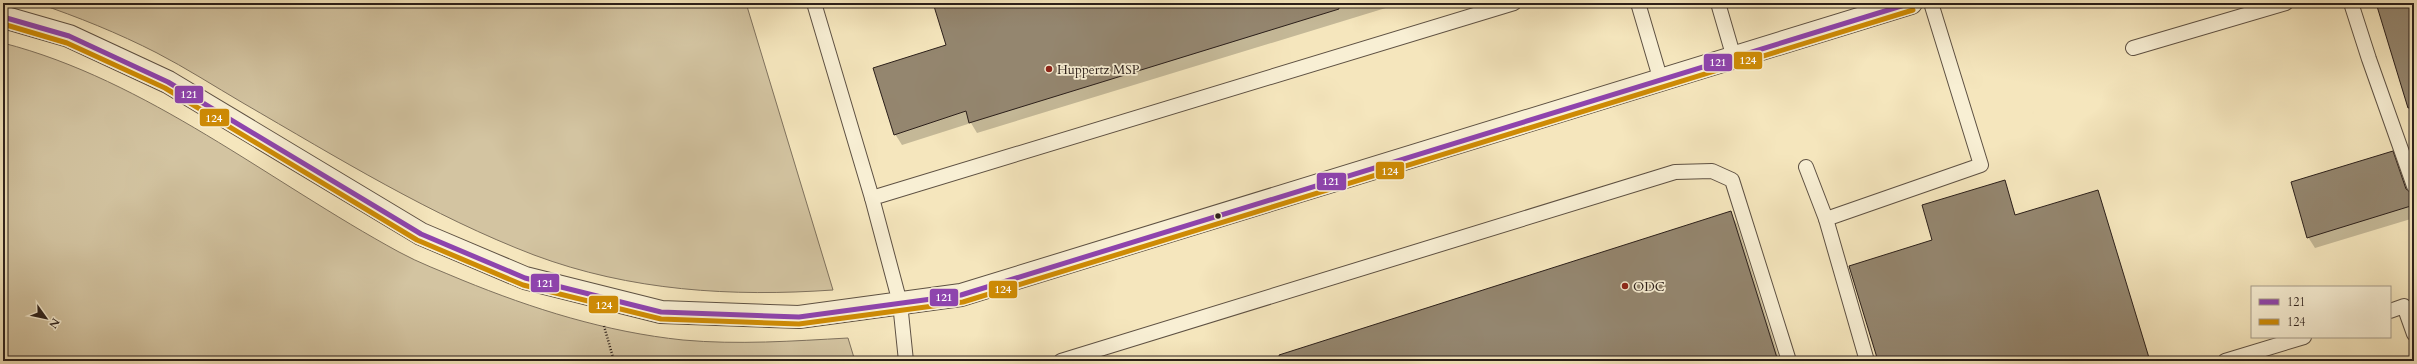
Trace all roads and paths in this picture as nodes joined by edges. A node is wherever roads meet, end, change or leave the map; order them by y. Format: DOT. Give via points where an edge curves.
graph roads {
  1 [pos="814,3"];
  2 [pos="1514,3"];
  3 [pos="1638,3"];
  4 [pos="1718,3"];
  5 [pos="1912,3"];
  6 [pos="1931,3"];
  7 [pos="2286,3"];
  8 [pos="2351,3"];
  9 [pos="3,18"];
  10 [pos="2133,48"];
  11 [pos="1734,58"];
  12 [pos="1661,81"];
  13 [pos="1806,167"];
  14 [pos="2414,186"];
  15 [pos="872,198"];
  16 [pos="1826,219"];
  17 [pos="900,303"];
  18 [pos="2391,310"];
  19 [pos="602,320"];
  20 [pos="2413,329"];
  21 [pos="2301,338"];
  22 [pos="614,361"];
  23 [pos="906,361"];
  24 [pos="1061,361"];
  25 [pos="1789,361"];
  26 [pos="1867,361"];
  27 [pos="2225,361"];
  1 -- 15 [label="lane"];
  2 -- 15 [label="lane"];
  3 -- 12 [label="lane"];
  4 -- 11 [label="lane"];
  5 -- 11 [label="street"];
  6 -- 16 [label="lane" via="1981,165"];
  7 -- 10 [label="lane"];
  8 -- 14 [label="lane" via="2368,59"];
  9 -- 17 [label="street" via="69,36 168,82 421,234 525,278 661,312 799,317"];
  11 -- 12 [label="street"];
  12 -- 17 [label="street" via="961,295"];
  13 -- 16 [label="lane"];
  15 -- 17 [label="lane"];
  16 -- 26 [label="lane"];
  17 -- 23 [label="lane"];
  18 -- 20 [label="lane" via="2404,306"];
  19 -- 22 [label="path"];
  21 -- 27 [label="lane"];
  24 -- 25 [label="lane" via="1675,172 1712,171 1732,180"];
}
